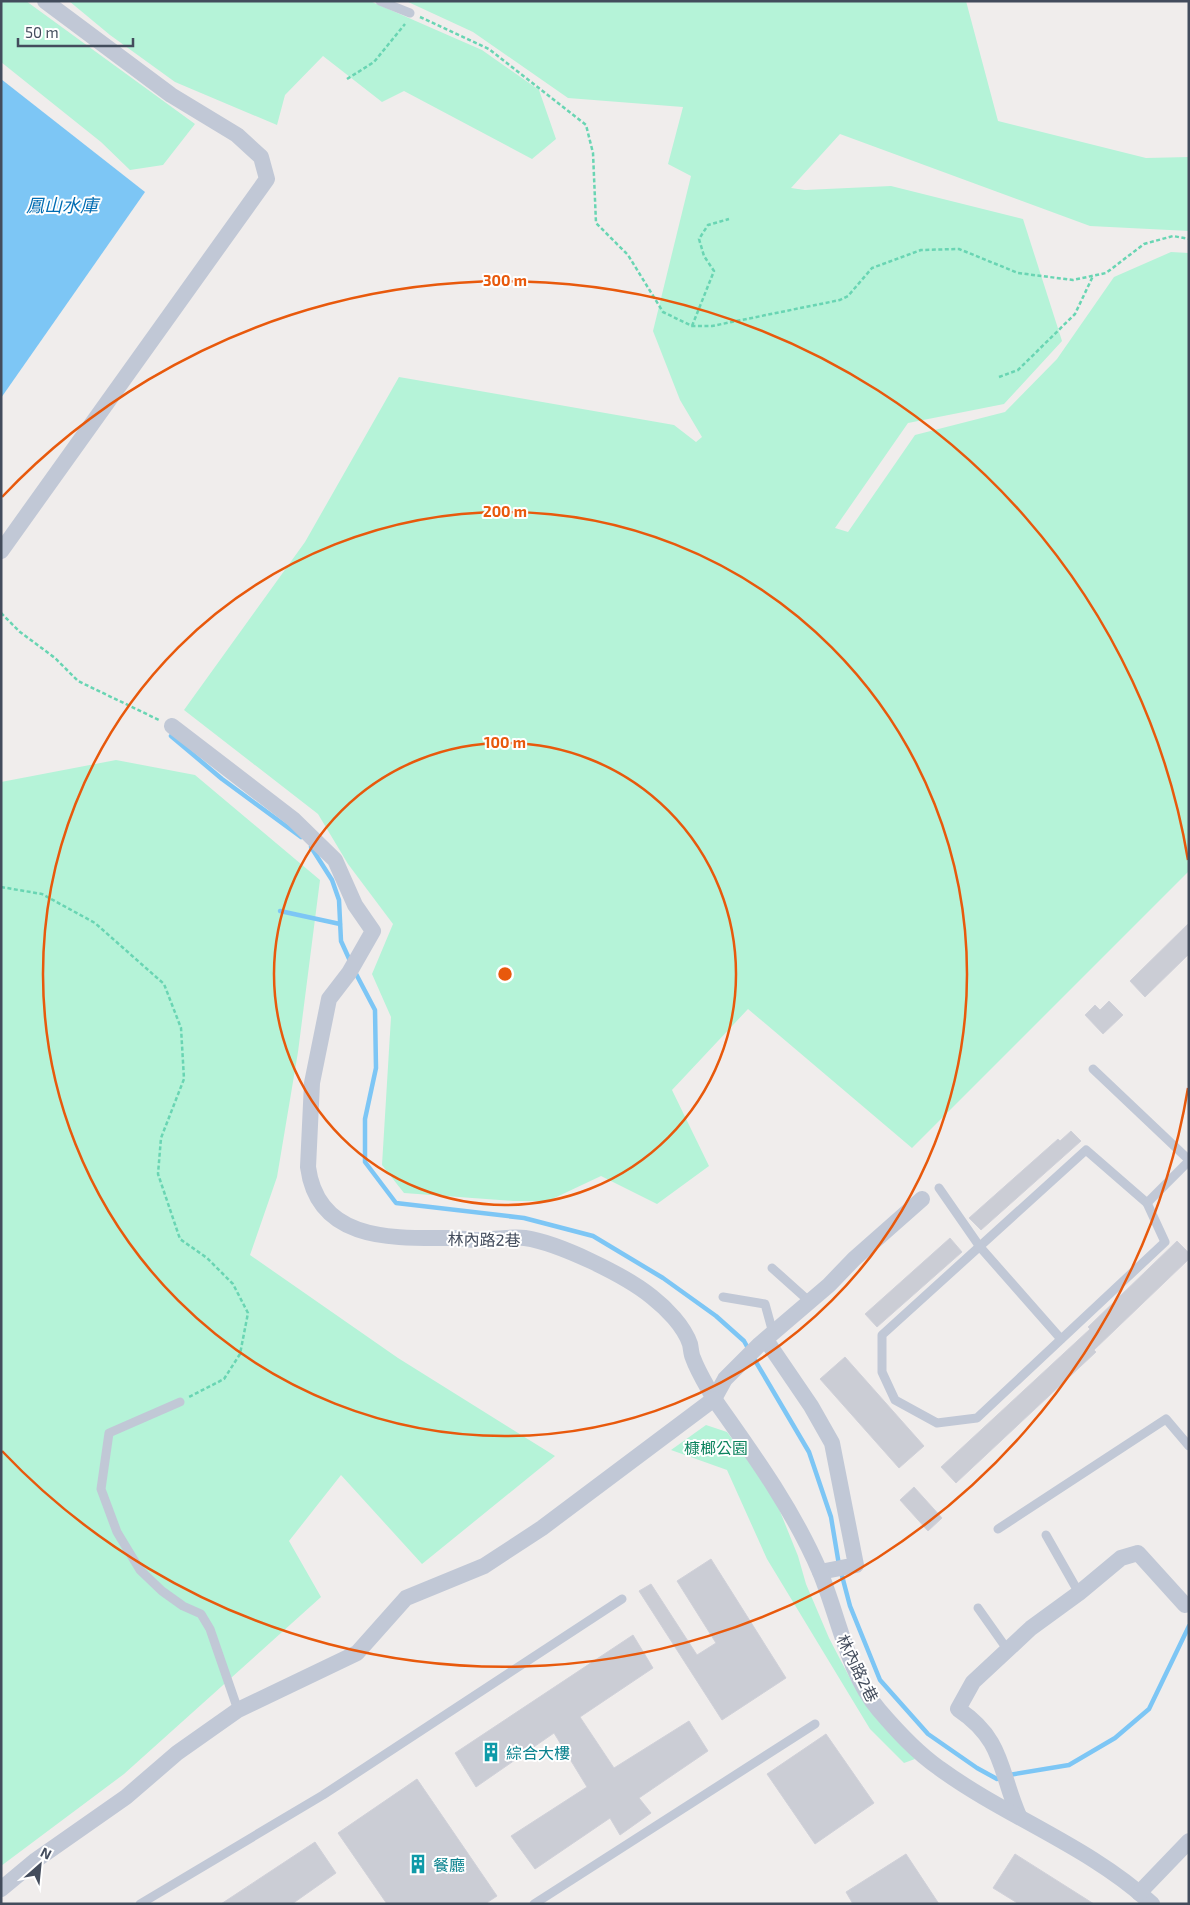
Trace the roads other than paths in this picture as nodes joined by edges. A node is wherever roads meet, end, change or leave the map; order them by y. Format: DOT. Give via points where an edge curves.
graph roads {
  1 [pos="45,1"];
  2 [pos="380,1"];
  3 [pos="410,13"];
  4 [pos="1,551"];
  5 [pos="172,726"];
  6 [pos="1092,1070"];
  7 [pos="1189,1161"];
  8 [pos="939,1188"];
  9 [pos="922,1199"];
  10 [pos="1147,1203"];
  11 [pos="980,1246"];
  12 [pos="772,1268"];
  13 [pos="724,1297"];
  14 [pos="810,1302"];
  15 [pos="766,1339"];
  16 [pos="1061,1339"];
  17 [pos="714,1399"];
  18 [pos="180,1402"];
  19 [pos="1189,1446"];
  20 [pos="998,1529"];
  21 [pos="1046,1535"];
  22 [pos="820,1572"];
  23 [pos="1080,1593"];
  24 [pos="622,1599"];
  25 [pos="1187,1607"];
  26 [pos="978,1608"];
  27 [pos="1006,1649"];
  28 [pos="238,1710"];
  29 [pos="815,1724"];
  30 [pos="1019,1816"];
  31 [pos="1189,1841"];
  32 [pos="1,1889"];
  33 [pos="1139,1892"];
  34 [pos="140,1904"];
  35 [pos="534,1904"];
  36 [pos="1152,1904"];
  1 -- 4 [label="street" via="171,95 238,135 261,157 267,180"];
  2 -- 3 [label="lane"];
  5 -- 17 [label="street, 林內路2巷" via="293,819 335,860 355,905 373,931 350,973 329,999 319,1043 312,1083 308,1167 317,1200 331,1216 351,1228 373,1235 526,1238 603,1266 651,1297 674,1318 690,1342 692,1357"];
  6 -- 7 [label="lane"];
  7 -- 10 [label="lane"];
  8 -- 11 [label="lane"];
  9 -- 14 [label="street"];
  10 -- 11 [label="lane" via="1086,1150"];
  10 -- 16 [label="lane" via="1165,1242"];
  11 -- 16 [label="lane"];
  11 -- 16 [label="lane" via="882,1335 882,1372 895,1400 937,1423 977,1418"];
  12 -- 14 [label="lane"];
  13 -- 15 [label="lane" via="765,1304"];
  14 -- 15 [label="street"];
  15 -- 17 [label="street" via="725,1379"];
  15 -- 22 [label="street" via="832,1443 856,1565"];
  17 -- 22 [label="street, 林內路2巷" via="794,1518"];
  17 -- 28 [label="street" via="542,1528 484,1566 406,1598 357,1652"];
  18 -- 28 [label="lane" via="109,1432 101,1489 117,1532 140,1570 182,1606 201,1614 210,1629"];
  19 -- 20 [label="lane" via="1166,1419"];
  21 -- 23 [label="lane"];
  22 -- 30 [label="street, 林內路2巷" via="855,1670 877,1708 938,1768"];
  23 -- 25 [label="street" via="1121,1558 1138,1553"];
  23 -- 27 [label="street"];
  24 -- 34 [label="lane" via="323,1796"];
  26 -- 27 [label="lane"];
  27 -- 30 [label="street" via="973,1682 958,1709 976,1721 996,1747 1010,1797"];
  28 -- 32 [label="street"];
  29 -- 35 [label="lane"];
  30 -- 33 [label="street, 林內路2巷"];
  31 -- 33 [label="street"];
  33 -- 36 [label="street, 林內路2巷"];
}
